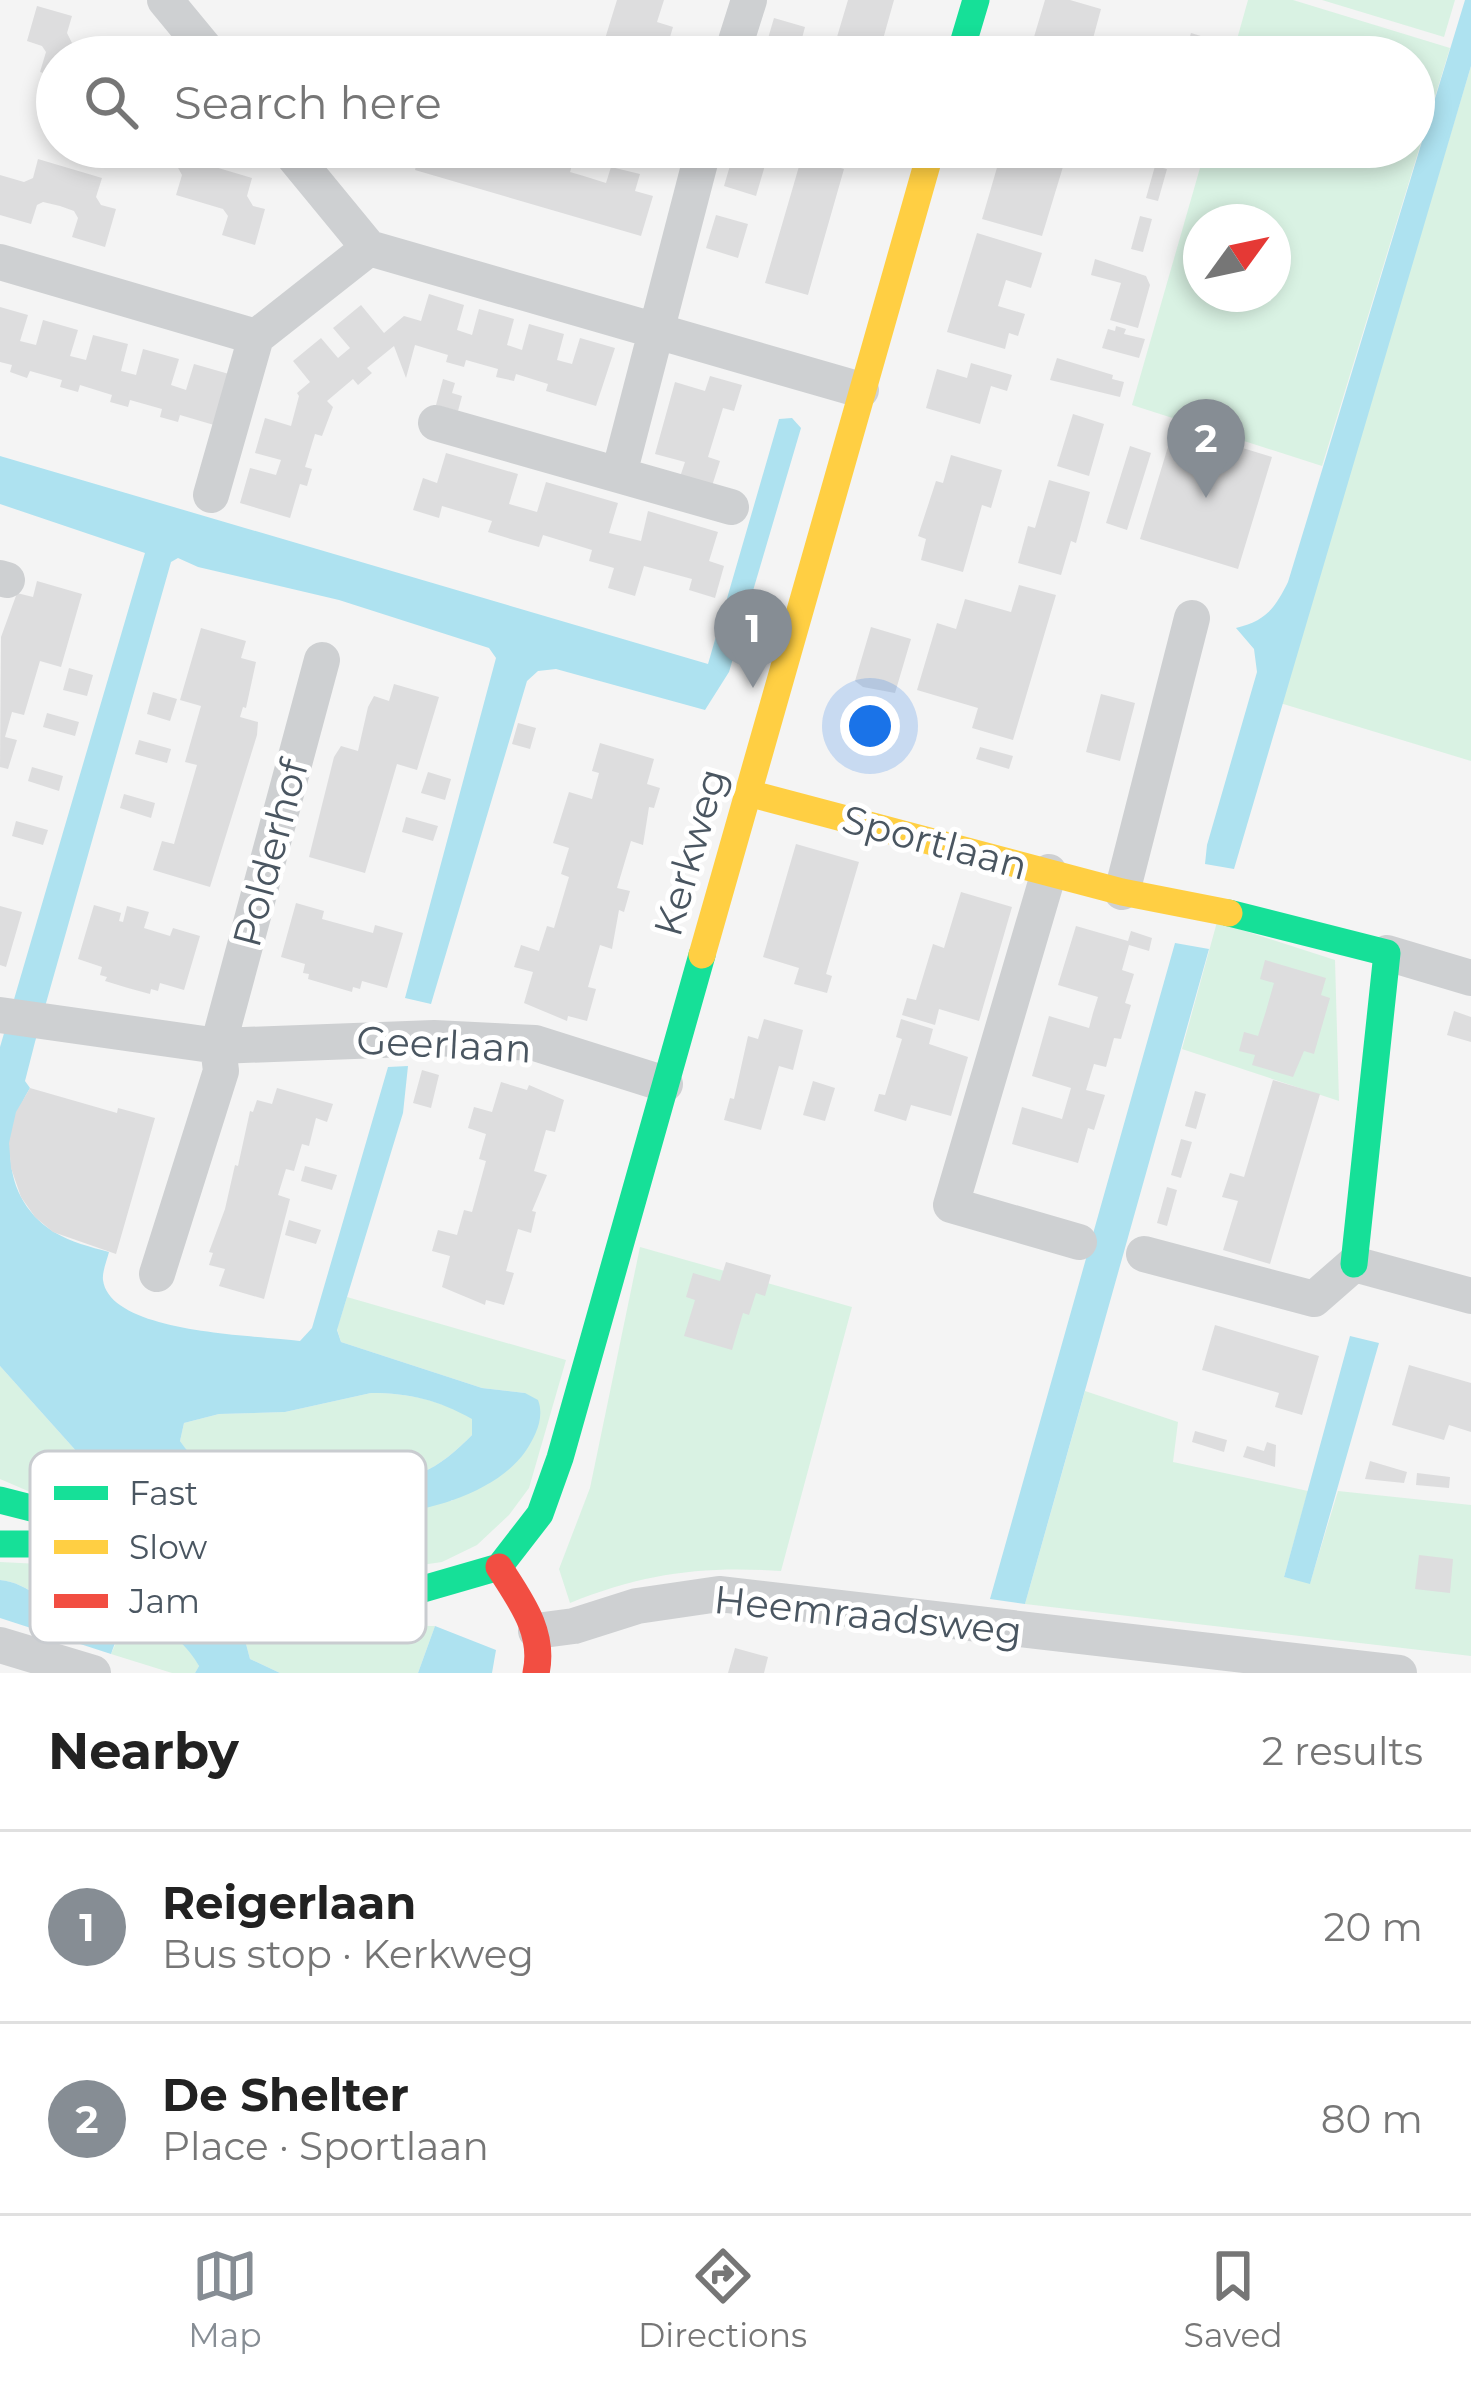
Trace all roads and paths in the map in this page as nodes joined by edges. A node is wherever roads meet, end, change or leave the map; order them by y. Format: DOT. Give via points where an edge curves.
graph roads {
  1 [pos="165,0"];
  2 [pos="749,0"];
  3 [pos="976,0"];
  4 [pos="195,36"];
  5 [pos="738,36"];
  6 [pos="965,36"];
  7 [pos="303,168"];
  8 [pos="698,168"];
  9 [pos="926,168"];
  10 [pos="369,248"];
  11 [pos="0,262"];
  12 [pos="655,328"];
  13 [pos="256,337"];
  14 [pos="861,390"];
  15 [pos="436,423"];
  16 [pos="619,474"];
  17 [pos="212,495"];
  18 [pos="731,507"];
  19 [pos="1192,618"];
  20 [pos="322,660"];
  21 [pos="748,793"];
  22 [pos="1049,872"];
  23 [pos="1122,892"];
  24 [pos="1387,953"];
  25 [pos="1471,978"];
  26 [pos="0,1015"];
  27 [pos="218,1046"];
  28 [pos="665,1084"];
  29 [pos="1079,1242"];
  30 [pos="1144,1254"];
  31 [pos="1354,1264"];
  32 [pos="157,1274"];
  33 [pos="1471,1296"];
  34 [pos="0,1500"];
  35 [pos="30,1508"];
  36 [pos="499,1567"];
  37 [pos="426,1588"];
  38 [pos="536,1631"];
  39 [pos="0,1645"];
  40 [pos="1128,1659"];
  41 [pos="93,1673"];
  42 [pos="536,1673"];
  43 [pos="1399,1673"];
  1 -- 4 [label="street"];
  2 -- 5 [label="street"];
  3 -- 6 [label="street"];
  7 -- 10 [label="street"];
  8 -- 12 [label="street"];
  9 -- 14 [label="street, Kerkweg"];
  10 -- 12 [label="street"];
  10 -- 13 [label="street"];
  11 -- 13 [label="street"];
  12 -- 14 [label="street"];
  12 -- 16 [label="street"];
  13 -- 17 [label="street"];
  14 -- 21 [label="street, Kerkweg"];
  15 -- 16 [label="street"];
  16 -- 18 [label="street"];
  19 -- 23 [label="street"];
  20 -- 27 [label="street, Polderhof"];
  21 -- 22 [label="street, Sportlaan"];
  21 -- 28 [label="street, Kerkweg"];
  22 -- 23 [label="street, Sportlaan"];
  22 -- 29 [label="street" via="951,1205"];
  23 -- 24 [label="street, Sportlaan"];
  24 -- 25 [label="street, Sportlaan"];
  24 -- 31 [label="street"];
  26 -- 27 [label="street, Geerlaan"];
  27 -- 28 [label="street, Geerlaan" via="535,1043"];
  27 -- 32 [label="street" via="221,1071"];
  28 -- 36 [label="street, Kerkweg" via="560,1458 540,1514"];
  30 -- 31 [label="street" via="1314,1298"];
  31 -- 33 [label="street"];
  34 -- 35 [label="street"];
  36 -- 37 [label="street"];
  36 -- 38 [label="street"];
  38 -- 40 [label="street, Heemraadsweg" via="719,1594"];
  38 -- 42 [label="street"];
  39 -- 41 [label="street"];
  40 -- 43 [label="street, Heemraadsweg"];
}
